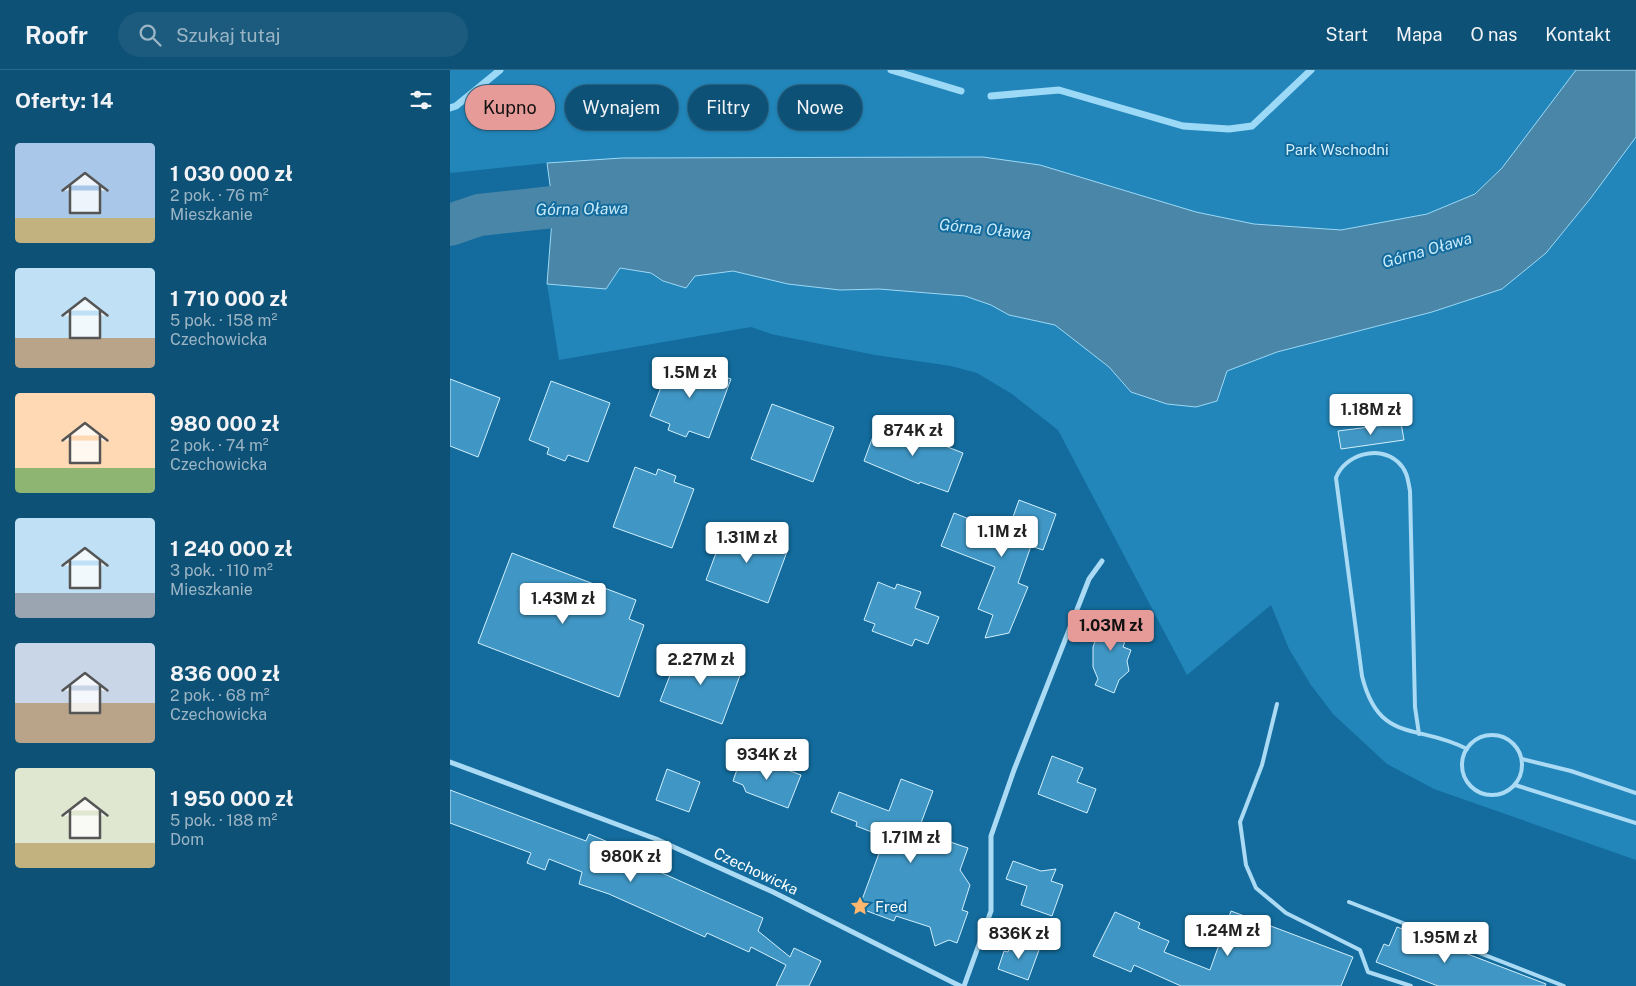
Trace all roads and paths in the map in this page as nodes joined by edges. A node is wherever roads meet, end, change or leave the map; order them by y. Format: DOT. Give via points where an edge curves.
graph roads {
  1 [pos="1102,562"];
  2 [pos="1277,704"];
  3 [pos="1418,734"];
  4 [pos="1467,749"];
  5 [pos="1522,759"];
  6 [pos="450,762"];
  7 [pos="1515,785"];
  8 [pos="1636,793"];
  9 [pos="1636,823"];
  10 [pos="1349,902"];
  11 [pos="960,986"];
  12 [pos="964,986"];
  13 [pos="1411,986"];
  14 [pos="1564,986"];
  1 -- 12 [label="street" via="1089,579 991,836 992,911"];
  2 -- 13 [label="lane" via="1262,765 1240,822 1246,865 1256,888 1286,913 1360,950 1368,972"];
  3 -- 3 [label="lane" via="1392,725 1375,710 1362,676 1336,478 1338,470 1349,460 1364,454 1393,458 1407,473"];
  3 -- 4 [label="lane"];
  4 -- 5 [label="lane" via="1477,739 1494,735 1513,743"];
  4 -- 7 [label="lane" via="1462,767 1467,782 1473,788 1483,794 1495,795"];
  5 -- 7 [label="lane"];
  5 -- 8 [label="lane" via="1571,771"];
  6 -- 11 [label="street, Czechowicka" via="664,843 773,892"];
  7 -- 9 [label="lane"];
  10 -- 14 [label="lane"];
}
